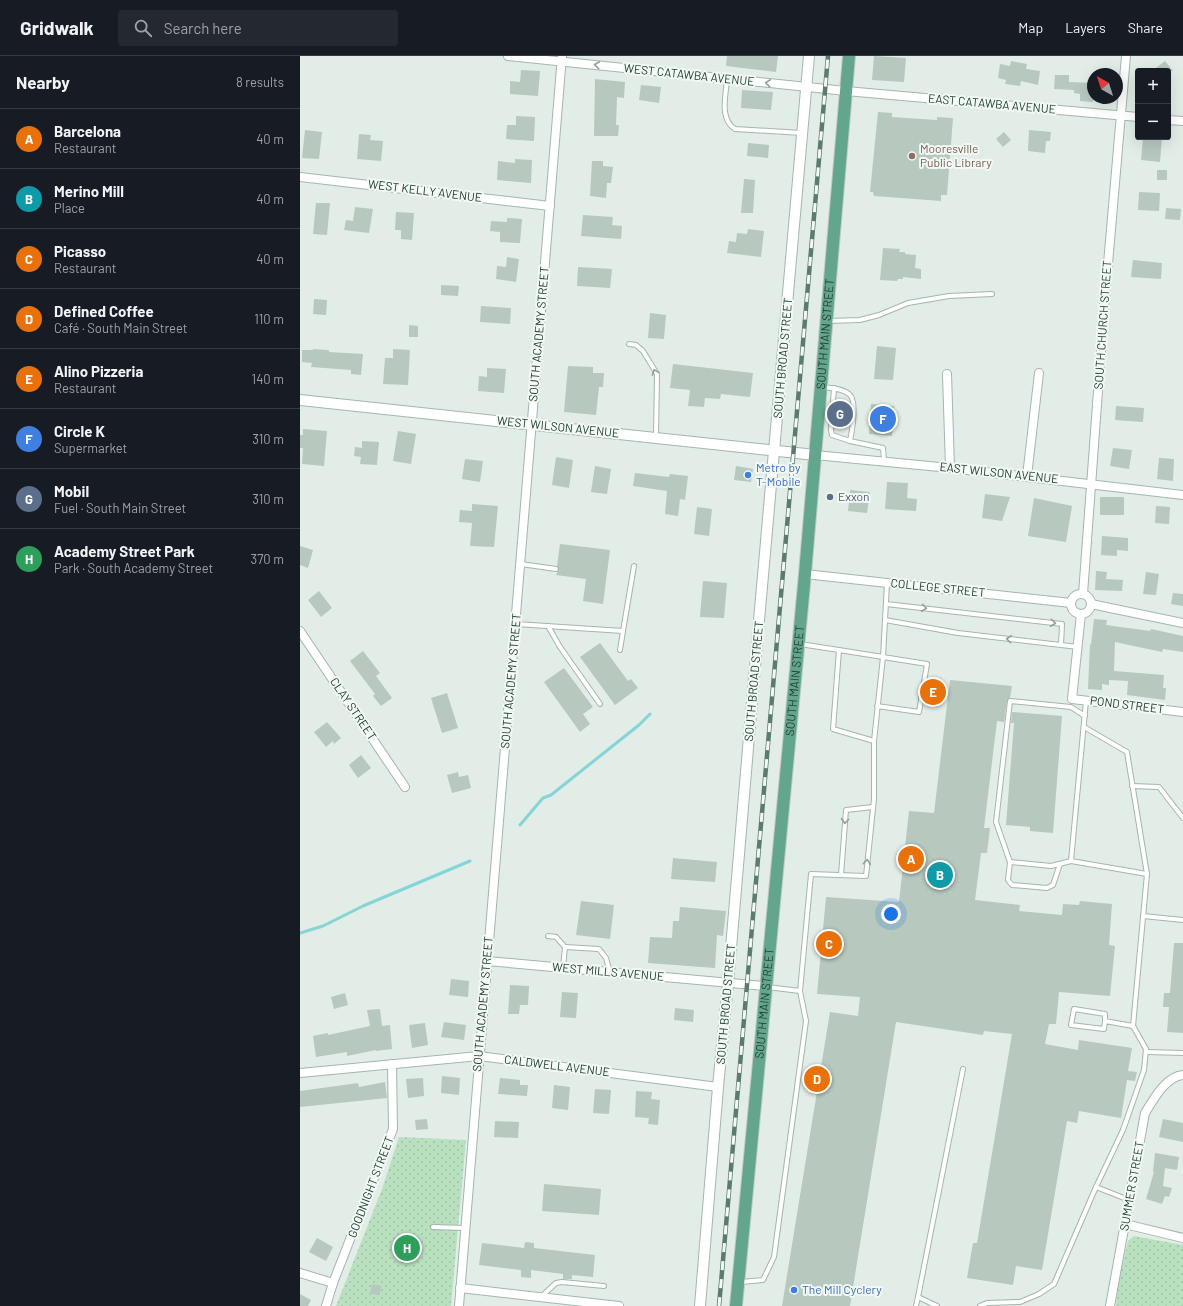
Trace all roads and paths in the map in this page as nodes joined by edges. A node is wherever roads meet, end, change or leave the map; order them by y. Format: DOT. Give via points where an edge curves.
graph roads {
  1 [pos="508,56"];
  2 [pos="809,56"];
  3 [pos="849,56"];
  4 [pos="1126,56"];
  5 [pos="562,59"];
  6 [pos="727,79"];
  7 [pos="807,87"];
  8 [pos="846,92"];
  9 [pos="1121,116"];
  10 [pos="1135,117"];
  11 [pos="1171,120"];
  12 [pos="1183,121"];
  13 [pos="803,133"];
  14 [pos="300,177"];
  15 [pos="550,206"];
  16 [pos="992,294"];
  17 [pos="827,321"];
  18 [pos="630,344"];
  19 [pos="1040,373"];
  20 [pos="947,374"];
  21 [pos="821,386"];
  22 [pos="834,388"];
  23 [pos="300,400"];
  24 [pos="847,413"];
  25 [pos="853,413"];
  26 [pos="532,424"];
  27 [pos="656,437"];
  28 [pos="850,441"];
  29 [pos="774,450"];
  30 [pos="815,455"];
  31 [pos="884,461"];
  32 [pos="950,468"];
  33 [pos="1028,476"];
  34 [pos="1092,484"];
  35 [pos="1183,495"];
  36 [pos="521,564"];
  37 [pos="634,566"];
  38 [pos="556,569"];
  39 [pos="805,574"];
  40 [pos="887,582"];
  41 [pos="1083,594"];
  42 [pos="1071,603"];
  43 [pos="886,604"];
  44 [pos="1091,604"];
  45 [pos="1081,614"];
  46 [pos="885,620"];
  47 [pos="1183,623"];
  48 [pos="516,624"];
  49 [pos="548,626"];
  50 [pos="300,631"];
  51 [pos="623,631"];
  52 [pos="798,643"];
  53 [pos="1061,645"];
  54 [pos="1078,647"];
  55 [pos="620,650"];
  56 [pos="839,650"];
  57 [pos="883,657"];
  58 [pos="1086,700"];
  59 [pos="1071,703"];
  60 [pos="600,704"];
  61 [pos="877,706"];
  62 [pos="1183,712"];
  63 [pos="1085,716"];
  64 [pos="1084,727"];
  65 [pos="874,741"];
  66 [pos="1132,786"];
  67 [pos="405,787"];
  68 [pos="873,807"];
  69 [pos="1183,818"];
  70 [pos="1071,861"];
  71 [pos="1010,862"];
  72 [pos="1060,864"];
  73 [pos="1146,874"];
  74 [pos="840,875"];
  75 [pos="1143,916"];
  76 [pos="1183,920"];
  77 [pos="548,936"];
  78 [pos="565,948"];
  79 [pos="487,961"];
  80 [pos="563,968"];
  81 [pos="610,972"];
  82 [pos="728,983"];
  83 [pos="765,986"];
  84 [pos="800,991"];
  85 [pos="1105,1021"];
  86 [pos="1133,1026"];
  87 [pos="1146,1052"];
  88 [pos="1183,1053"];
  89 [pos="479,1056"];
  90 [pos="392,1064"];
  91 [pos="963,1069"];
  92 [pos="300,1073"];
  93 [pos="1179,1075"];
  94 [pos="718,1087"];
  95 [pos="1096,1187"];
  96 [pos="1129,1200"];
  97 [pos="1125,1224"];
  98 [pos="433,1226"];
  99 [pos="464,1228"];
  100 [pos="1183,1238"];
  101 [pos="300,1273"];
  102 [pos="738,1282"];
  103 [pos="333,1283"];
  104 [pos="604,1286"];
  105 [pos="460,1288"];
  106 [pos="541,1297"];
  107 [pos="918,1297"];
  108 [pos="326,1306"];
  109 [pos="459,1306"];
  110 [pos="619,1306"];
  111 [pos="700,1306"];
  112 [pos="736,1306"];
  113 [pos="916,1306"];
  114 [pos="937,1306"];
  115 [pos="980,1306"];
  116 [pos="1110,1306"];
  1 -- 5 [label="street, WEST CATAWBA AVENUE"];
  2 -- 7 [label="street, SOUTH BROAD STREET"];
  3 -- 8 [label="main road, SOUTH MAIN STREET"];
  4 -- 9 [label="street, SOUTH CHURCH STREET"];
  6 -- 5 [label="street, WEST CATAWBA AVENUE, one-way"];
  5 -- 15 [label="street, SOUTH ACADEMY STREET"];
  7 -- 6 [label="street, WEST CATAWBA AVENUE, one-way"];
  6 -- 13 [label="lane" via="725,114 729,125 735,129"];
  7 -- 8 [label="street, WEST CATAWBA AVENUE"];
  7 -- 13 [label="street, SOUTH BROAD STREET"];
  8 -- 9 [label="street, EAST CATAWBA AVENUE"];
  8 -- 17 [label="main road, SOUTH MAIN STREET"];
  9 -- 10 [label="street, EAST CATAWBA AVENUE"];
  9 -- 34 [label="street, SOUTH CHURCH STREET"];
  11 -- 12 [label="street"];
  13 -- 29 [label="street, SOUTH BROAD STREET"];
  14 -- 15 [label="street, WEST KELLY AVENUE"];
  15 -- 26 [label="street, SOUTH ACADEMY STREET"];
  16 -- 17 [label="lane" via="949,296 908,303 860,320"];
  17 -- 21 [label="main road, SOUTH MAIN STREET"];
  27 -- 18 [label="lane, one-way" via="657,374 643,351"];
  19 -- 33 [label="street"];
  20 -- 32 [label="street"];
  21 -- 22 [label="lane"];
  21 -- 30 [label="main road, SOUTH MAIN STREET"];
  22 -- 25 [label="lane" via="850,395 853,399"];
  22 -- 28 [label="lane" via="832,435"];
  23 -- 26 [label="street, WEST WILSON AVENUE"];
  24 -- 25 [label="lane"];
  25 -- 28 [label="lane"];
  26 -- 27 [label="street, WEST WILSON AVENUE"];
  26 -- 36 [label="street, SOUTH ACADEMY STREET"];
  27 -- 29 [label="street, WEST WILSON AVENUE"];
  28 -- 31 [label="lane" via="883,448"];
  29 -- 30 [label="street, WEST WILSON AVENUE"];
  29 -- 82 [label="street, SOUTH BROAD STREET"];
  30 -- 31 [label="street, EAST WILSON AVENUE"];
  30 -- 39 [label="main road, SOUTH MAIN STREET"];
  31 -- 32 [label="street, EAST WILSON AVENUE"];
  32 -- 33 [label="street, EAST WILSON AVENUE"];
  33 -- 34 [label="street, EAST WILSON AVENUE"];
  34 -- 35 [label="street, EAST WILSON AVENUE"];
  34 -- 41 [label="street, SOUTH CHURCH STREET"];
  36 -- 38 [label="lane"];
  36 -- 48 [label="street, SOUTH ACADEMY STREET"];
  37 -- 51 [label="lane"];
  39 -- 40 [label="street, COLLEGE STREET"];
  39 -- 52 [label="main road, SOUTH MAIN STREET"];
  40 -- 42 [label="street, COLLEGE STREET"];
  40 -- 43 [label="lane"];
  41 -- 42 [label="street" via="1075,596"];
  41 -- 44 [label="street" via="1089,598"];
  42 -- 45 [label="street" via="1073,610"];
  43 -- 46 [label="lane"];
  43 -- 53 [label="lane, one-way" via="1062,624"];
  44 -- 45 [label="street" via="1089,609"];
  44 -- 47 [label="street"];
  45 -- 54 [label="street"];
  53 -- 46 [label="lane, one-way" via="958,633"];
  46 -- 57 [label="lane"];
  48 -- 49 [label="lane"];
  48 -- 79 [label="street, SOUTH ACADEMY STREET"];
  49 -- 51 [label="lane"];
  49 -- 60 [label="lane"];
  50 -- 67 [label="street, CLAY STREET"];
  51 -- 55 [label="lane"];
  52 -- 56 [label="lane"];
  52 -- 83 [label="main road, SOUTH MAIN STREET"];
  53 -- 54 [label="lane"];
  54 -- 59 [label="street"];
  56 -- 57 [label="lane"];
  56 -- 65 [label="lane" via="832,729"];
  57 -- 61 [label="lane"];
  57 -- 61 [label="lane" via="927,664 919,712"];
  58 -- 59 [label="street, POND STREET"];
  58 -- 62 [label="street, POND STREET"];
  58 -- 63 [label="lane"];
  59 -- 63 [label="lane"];
  59 -- 71 [label="lane" via="1010,701 996,822"];
  61 -- 65 [label="lane"];
  63 -- 64 [label="lane"];
  64 -- 66 [label="lane" via="1127,752"];
  64 -- 70 [label="lane"];
  65 -- 68 [label="lane"];
  66 -- 69 [label="lane" via="1159,787"];
  66 -- 73 [label="lane"];
  68 -- 74 [label="lane, one-way" via="846,810"];
  74 -- 68 [label="lane, one-way" via="866,876"];
  70 -- 72 [label="lane"];
  70 -- 73 [label="lane"];
  71 -- 72 [label="lane" via="1051,866"];
  71 -- 72 [label="lane" via="1008,880 1012,884 1047,888 1054,885"];
  73 -- 75 [label="lane"];
  74 -- 84 [label="lane" via="811,874"];
  75 -- 76 [label="lane"];
  75 -- 86 [label="lane"];
  77 -- 78 [label="lane" via="556,937"];
  78 -- 80 [label="lane"];
  78 -- 81 [label="lane" via="599,949 606,958"];
  79 -- 80 [label="street, WEST MILLS AVENUE"];
  79 -- 89 [label="street, SOUTH ACADEMY STREET"];
  80 -- 81 [label="street, WEST MILLS AVENUE"];
  81 -- 82 [label="street, WEST MILLS AVENUE"];
  82 -- 83 [label="street, WEST MILLS AVENUE"];
  82 -- 94 [label="street, SOUTH BROAD STREET"];
  83 -- 84 [label="lane"];
  83 -- 102 [label="main road, SOUTH MAIN STREET"];
  84 -- 102 [label="lane" via="806,1021 774,1257 763,1280"];
  85 -- 85 [label="lane" via="1104,1029 1071,1025 1074,1009 1106,1014"];
  85 -- 86 [label="lane"];
  86 -- 87 [label="lane"];
  87 -- 88 [label="lane"];
  87 -- 95 [label="lane" via="1144,1070 1123,1130"];
  89 -- 90 [label="street, CALDWELL AVENUE"];
  89 -- 94 [label="street, CALDWELL AVENUE"];
  89 -- 99 [label="street, SOUTH ACADEMY STREET"];
  90 -- 92 [label="street, CALDWELL AVENUE"];
  90 -- 103 [label="street, GOODNIGHT STREET" via="394,1129"];
  91 -- 107 [label="lane"];
  93 -- 96 [label="street, SUMMER STREET" via="1157,1094 1145,1113"];
  94 -- 111 [label="street, SOUTH BROAD STREET"];
  95 -- 96 [label="lane"];
  95 -- 115 [label="lane" via="1054,1284 1020,1302 987,1303"];
  96 -- 97 [label="street, SUMMER STREET"];
  97 -- 100 [label="street"];
  97 -- 116 [label="street, SUMMER STREET"];
  98 -- 99 [label="lane"];
  99 -- 105 [label="street, SOUTH ACADEMY STREET"];
  101 -- 103 [label="street"];
  102 -- 112 [label="main road, SOUTH MAIN STREET"];
  103 -- 108 [label="street, GOODNIGHT STREET"];
  104 -- 106 [label="lane" via="556,1283"];
  105 -- 106 [label="street"];
  105 -- 109 [label="street, SOUTH ACADEMY STREET"];
  106 -- 110 [label="street"];
  107 -- 113 [label="lane"];
  107 -- 114 [label="lane"];
}
